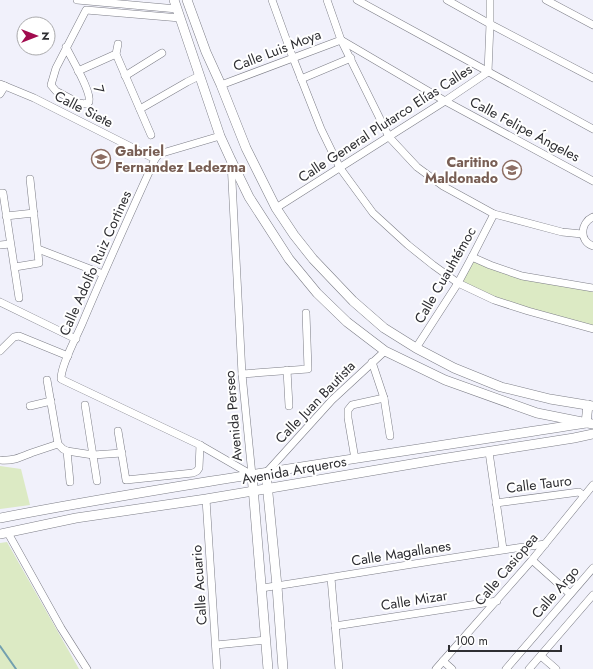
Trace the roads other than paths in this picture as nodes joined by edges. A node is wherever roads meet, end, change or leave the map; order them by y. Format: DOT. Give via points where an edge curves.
graph roads {
  1 [pos="77,0"];
  2 [pos="187,0"];
  3 [pos="272,0"];
  4 [pos="327,0"];
  5 [pos="356,0"];
  6 [pos="447,0"];
  7 [pos="490,0"];
  8 [pos="546,0"];
  9 [pos="177,9"];
  10 [pos="490,24"];
  11 [pos="593,25"];
  12 [pos="341,40"];
  13 [pos="118,44"];
  14 [pos="66,47"];
  15 [pos="162,53"];
  16 [pos="116,54"];
  17 [pos="293,58"];
  18 [pos="351,58"];
  19 [pos="78,71"];
  20 [pos="488,72"];
  21 [pos="125,76"];
  22 [pos="200,76"];
  23 [pos="593,78"];
  24 [pos="301,79"];
  25 [pos="3,85"];
  26 [pos="221,85"];
  27 [pos="0,94"];
  28 [pos="445,101"];
  29 [pos="140,109"];
  30 [pos="593,129"];
  31 [pos="151,135"];
  32 [pos="220,136"];
  33 [pos="389,136"];
  34 [pos="155,159"];
  35 [pos="231,160"];
  36 [pos="340,168"];
  37 [pos="30,179"];
  38 [pos="593,181"];
  39 [pos="0,193"];
  40 [pos="276,208"];
  41 [pos="34,213"];
  42 [pos="494,214"];
  43 [pos="6,216"];
  44 [pos="593,217"];
  45 [pos="582,234"];
  46 [pos="10,244"];
  47 [pos="0,245"];
  48 [pos="593,246"];
  49 [pos="38,249"];
  50 [pos="472,257"];
  51 [pos="15,267"];
  52 [pos="103,274"];
  53 [pos="458,283"];
  54 [pos="593,288"];
  55 [pos="19,298"];
  56 [pos="0,302"];
  57 [pos="306,313"];
  58 [pos="593,329"];
  59 [pos="76,339"];
  60 [pos="416,348"];
  61 [pos="0,351"];
  62 [pos="385,351"];
  63 [pos="68,356"];
  64 [pos="372,362"];
  65 [pos="288,370"];
  66 [pos="242,374"];
  67 [pos="47,380"];
  68 [pos="384,398"];
  69 [pos="51,401"];
  70 [pos="85,404"];
  71 [pos="591,404"];
  72 [pos="30,406"];
  73 [pos="290,406"];
  74 [pos="589,424"];
  75 [pos="118,431"];
  76 [pos="593,434"];
  77 [pos="390,436"];
  78 [pos="58,444"];
  79 [pos="200,445"];
  80 [pos="67,452"];
  81 [pos="490,452"];
  82 [pos="122,453"];
  83 [pos="93,455"];
  84 [pos="355,459"];
  85 [pos="0,460"];
  86 [pos="266,473"];
  87 [pos="252,475"];
  88 [pos="97,481"];
  89 [pos="70,482"];
  90 [pos="593,485"];
  91 [pos="268,488"];
  92 [pos="254,490"];
  93 [pos="584,496"];
  94 [pos="206,499"];
  95 [pos="496,503"];
  96 [pos="0,518"];
  97 [pos="4,533"];
  98 [pos="545,544"];
  99 [pos="502,549"];
  100 [pos="532,560"];
  101 [pos="593,568"];
  102 [pos="331,578"];
  103 [pos="277,586"];
  104 [pos="262,588"];
  105 [pos="570,594"];
  106 [pos="593,595"];
  107 [pos="497,601"];
  108 [pos="335,626"];
  109 [pos="266,640"];
  110 [pos="216,645"];
  111 [pos="540,656"];
  112 [pos="443,661"];
  113 [pos="87,669"];
  114 [pos="217,669"];
  115 [pos="268,669"];
  116 [pos="283,669"];
  117 [pos="339,669"];
  118 [pos="436,669"];
  119 [pos="452,669"];
  120 [pos="506,669"];
  121 [pos="528,669"];
  122 [pos="556,669"];
  1 -- 9 [label="street"];
  2 -- 26 [label="main road"];
  3 -- 17 [label="street"];
  4 -- 12 [label="street"];
  5 -- 20 [label="street"];
  6 -- 10 [label="street"];
  7 -- 10 [label="street, Calle General Plutarco Elías Calles"];
  8 -- 11 [label="street"];
  9 -- 14 [label="street, 7" via="86,10"];
  9 -- 22 [label="main road"];
  10 -- 20 [label="street, Calle General Plutarco Elías Calles"];
  10 -- 23 [label="street"];
  12 -- 17 [label="street, Calle Luis Moya"];
  12 -- 18 [label="street"];
  12 -- 28 [label="street, Calle Felipe Ángeles"];
  13 -- 16 [label="street"];
  14 -- 19 [label="street, 7"];
  14 -- 19 [label="street, 7" via="51,85 56,92 85,104 90,98"];
  15 -- 21 [label="street, 7"];
  16 -- 19 [label="street, 7"];
  16 -- 21 [label="street, 7"];
  17 -- 24 [label="street"];
  17 -- 26 [label="street, Calle Luis Moya"];
  18 -- 24 [label="street"];
  18 -- 33 [label="street"];
  20 -- 28 [label="street, Calle General Plutarco Elías Calles"];
  20 -- 30 [label="street"];
  21 -- 29 [label="street, 7"];
  22 -- 29 [label="street"];
  22 -- 32 [label="main road"];
  24 -- 36 [label="street"];
  25 -- 27 [label="street"];
  25 -- 34 [label="street, Calle Siete"];
  26 -- 40 [label="main road" via="246,148"];
  28 -- 33 [label="street, Calle General Plutarco Elías Calles"];
  28 -- 38 [label="street, Calle Felipe Ángeles"];
  29 -- 31 [label="street, 7"];
  32 -- 34 [label="street" via="159,154"];
  32 -- 35 [label="main road"];
  33 -- 36 [label="street, Calle General Plutarco Elías Calles"];
  33 -- 42 [label="street" via="417,167 443,186"];
  34 -- 52 [label="street, Calle Adolfo Ruiz Cortines"];
  35 -- 62 [label="main road" via="249,197 289,259 317,293"];
  35 -- 66 [label="street, Avenida Perseo"];
  36 -- 40 [label="street, Calle General Plutarco Elías Calles"];
  36 -- 53 [label="street" via="373,213 408,245"];
  37 -- 41 [label="street"];
  39 -- 43 [label="street" via="3,193"];
  40 -- 60 [label="main road" via="312,259 353,301 384,328"];
  41 -- 43 [label="street"];
  41 -- 49 [label="street"];
  42 -- 45 [label="street" via="562,232"];
  42 -- 50 [label="street, Calle Cuauhtémoc"];
  43 -- 46 [label="street"];
  44 -- 45 [label="street" via="584,224"];
  45 -- 48 [label="street" via="586,242"];
  46 -- 47 [label="street"];
  46 -- 51 [label="street"];
  49 -- 51 [label="street" via="39,263"];
  49 -- 52 [label="street"];
  50 -- 53 [label="street, Calle Cuauhtémoc"];
  50 -- 54 [label="street" via="522,276"];
  51 -- 55 [label="street"];
  52 -- 59 [label="street, Calle Adolfo Ruiz Cortines"];
  53 -- 58 [label="street" via="494,300"];
  53 -- 60 [label="street, Calle Cuauhtémoc"];
  56 -- 59 [label="street"];
  57 -- 65 [label="street" via="308,369"];
  59 -- 63 [label="street, Calle Adolfo Ruiz Cortines"];
  60 -- 71 [label="main road" via="454,368 501,387 550,399"];
  61 -- 63 [label="street" via="14,337 19,336"];
  62 -- 64 [label="street, Calle Juan Bautista"];
  62 -- 74 [label="main road" via="445,380 494,398 537,413"];
  63 -- 79 [label="street, Calle Adolfo Ruiz Cortines" via="61,379"];
  64 -- 68 [label="street"];
  64 -- 86 [label="street, Calle Juan Bautista" via="332,400"];
  65 -- 66 [label="street"];
  65 -- 73 [label="street"];
  66 -- 87 [label="street, Avenida Perseo"];
  67 -- 69 [label="street"];
  68 -- 77 [label="street"];
  68 -- 84 [label="street" via="352,405 348,410"];
  69 -- 72 [label="street"];
  69 -- 78 [label="street"];
  70 -- 83 [label="street"];
  71 -- 74 [label="main road"];
  74 -- 84 [label="main road, Avenida Arqueros"];
  75 -- 82 [label="street"];
  76 -- 81 [label="main road, Avenida Arqueros"];
  78 -- 80 [label="street"];
  78 -- 85 [label="street" via="18,459"];
  79 -- 82 [label="street" via="199,468 193,473 126,480"];
  79 -- 87 [label="street"];
  80 -- 83 [label="street"];
  80 -- 89 [label="street"];
  81 -- 91 [label="main road, Avenida Arqueros"];
  81 -- 95 [label="street"];
  82 -- 83 [label="street"];
  83 -- 88 [label="street"];
  84 -- 86 [label="main road, Avenida Arqueros"];
  86 -- 87 [label="main road, Avenida Arqueros"];
  86 -- 91 [label="main road"];
  87 -- 92 [label="main road, Avenida Perseo"];
  87 -- 96 [label="main road, Avenida Arqueros"];
  90 -- 93 [label="street, Calle Casiopea"];
  91 -- 92 [label="main road, Avenida Arqueros"];
  91 -- 103 [label="main road"];
  92 -- 94 [label="main road, Avenida Arqueros"];
  92 -- 104 [label="main road, Avenida Perseo"];
  93 -- 95 [label="street, Calle Tauro" via="579,492"];
  93 -- 98 [label="street, Calle Casiopea"];
  94 -- 97 [label="main road, Avenida Arqueros" via="76,518"];
  94 -- 110 [label="street, Calle Acuario"];
  95 -- 99 [label="street"];
  97 -- 113 [label="street"];
  98 -- 99 [label="street, Calle Magallanes"];
  98 -- 100 [label="street, Calle Casiopea"];
  99 -- 102 [label="street, Calle Magallanes"];
  100 -- 105 [label="street"];
  100 -- 107 [label="street, Calle Casiopea"];
  101 -- 105 [label="street, Calle Argo"];
  102 -- 103 [label="street, Calle Magallanes"];
  102 -- 108 [label="street"];
  103 -- 104 [label="street, Calle Magallanes"];
  103 -- 116 [label="main road"];
  104 -- 109 [label="main road, Avenida Perseo"];
  105 -- 120 [label="street, Calle Argo"];
  106 -- 111 [label="street"];
  107 -- 108 [label="street, Calle Mizar"];
  107 -- 112 [label="street, Calle Casiopea"];
  108 -- 117 [label="street"];
  109 -- 110 [label="street"];
  109 -- 115 [label="main road, Avenida Perseo"];
  110 -- 114 [label="street, Calle Acuario"];
  111 -- 121 [label="street"];
  111 -- 122 [label="street"];
  112 -- 118 [label="street, Calle Casiopea"];
  112 -- 119 [label="street"];
}
